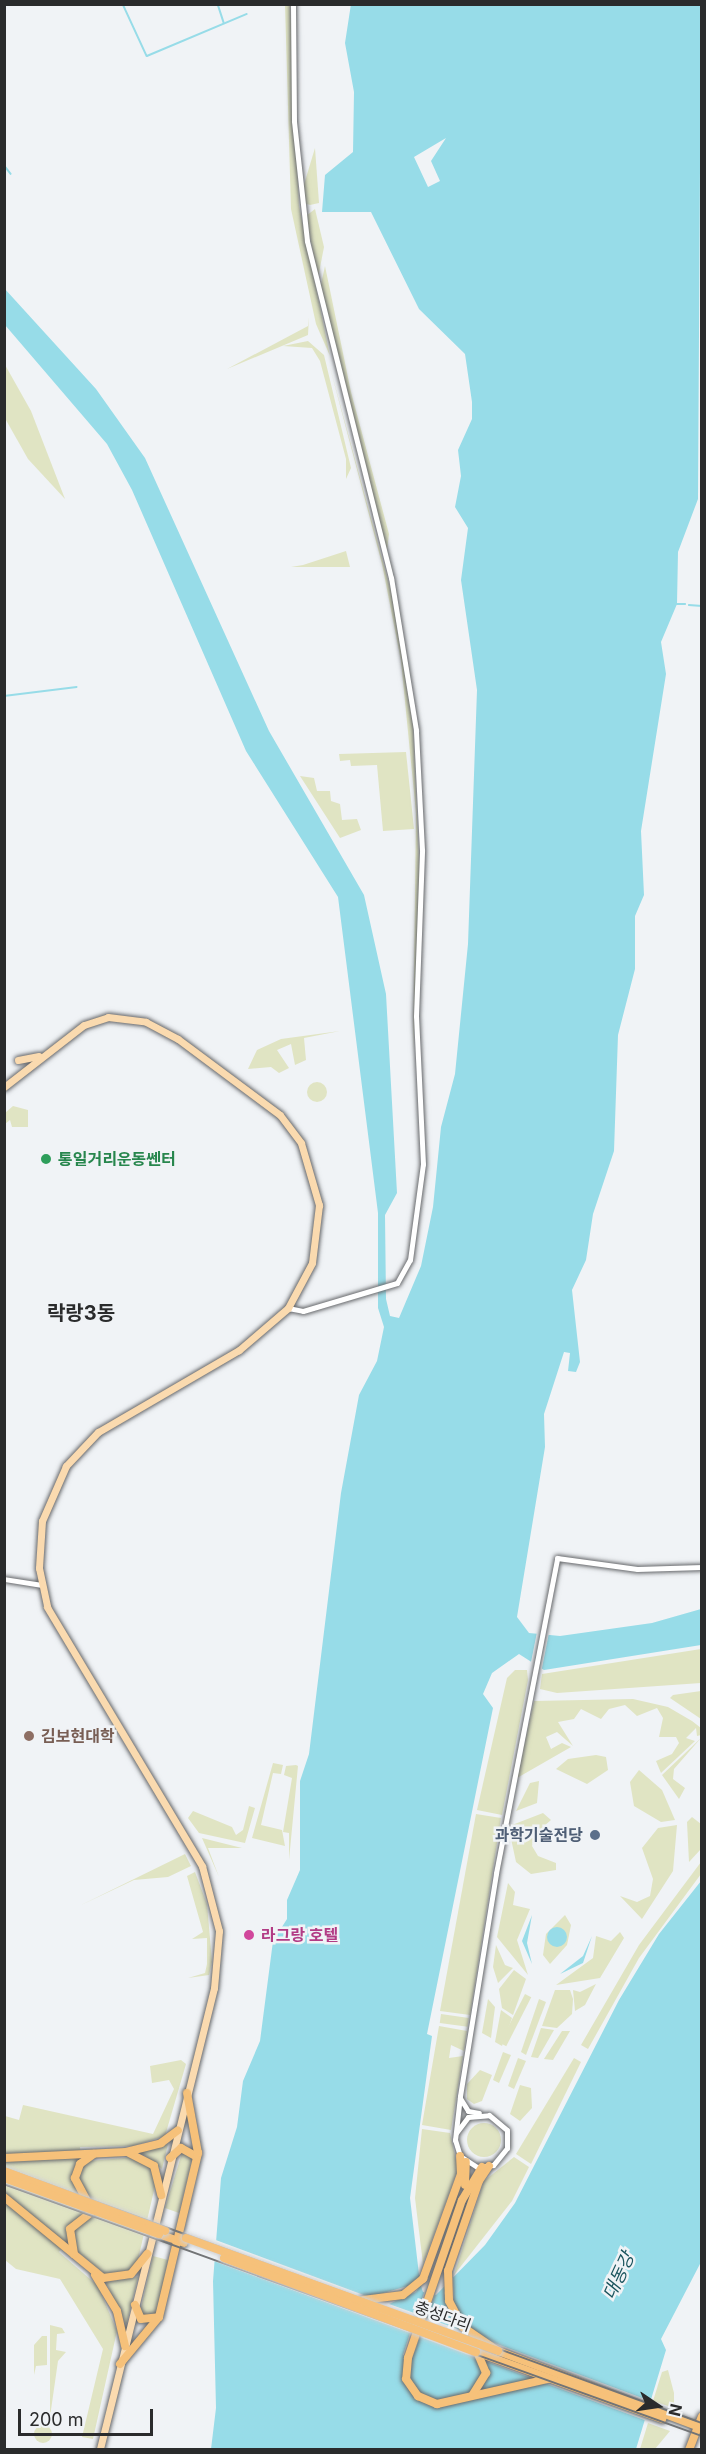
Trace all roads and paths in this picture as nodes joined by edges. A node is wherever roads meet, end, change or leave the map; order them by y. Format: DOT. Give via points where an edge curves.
graph roads {
  1 [pos="293,4"];
  2 [pos="46,1052"];
  3 [pos="18,1060"];
  4 [pos="4,1087"];
  5 [pos="288,1308"];
  6 [pos="702,1566"];
  7 [pos="4,1579"];
  8 [pos="40,1585"];
  9 [pos="188,2093"];
  10 [pos="459,2096"];
  11 [pos="481,2114"];
  12 [pos="178,2130"];
  13 [pos="456,2133"];
  14 [pos="126,2152"];
  15 [pos="96,2153"];
  16 [pos="197,2157"];
  17 [pos="4,2158"];
  18 [pos="170,2158"];
  19 [pos="463,2159"];
  20 [pos="486,2167"];
  21 [pos="4,2171"];
  22 [pos="4,2178"];
  23 [pos="161,2195"];
  24 [pos="4,2197"];
  25 [pos="87,2201"];
  26 [pos="466,2202"];
  27 [pos="93,2211"];
  28 [pos="165,2234"];
  29 [pos="180,2239"];
  30 [pos="147,2253"];
  31 [pos="75,2257"];
  32 [pos="90,2270"];
  33 [pos="350,2299"];
  34 [pos="135,2305"];
  35 [pos="159,2317"];
  36 [pos="125,2346"];
  37 [pos="498,2351"];
  38 [pos="476,2352"];
  39 [pos="120,2364"];
  40 [pos="548,2379"];
  41 [pos="465,2399"];
  42 [pos="702,2416"];
  43 [pos="695,2428"];
  44 [pos="100,2450"];
  45 [pos="689,2450"];
  1 -- 5 [label="street" via="294,121 307,241 399,615 420,782 416,1016 423,1164 410,1260 392,1286 303,1311"];
  2 -- 3 [label="main road"];
  2 -- 4 [label="main road"];
  2 -- 5 [label="main road" via="108,1017 146,1022 185,1044 288,1125 313,1177 320,1226 312,1263"];
  5 -- 8 [label="main road" via="239,1350 110,1423 81,1447 46,1504 38,1548"];
  6 -- 10 [label="street" via="637,1569 557,1558"];
  7 -- 8 [label="street"];
  8 -- 9 [label="main road" via="72,1654 183,1832 212,1890 220,1957"];
  9 -- 12 [label="main road"];
  9 -- 16 [label="highway"];
  10 -- 11 [label="street" via="468,2111"];
  10 -- 13 [label="street"];
  11 -- 13 [label="street" via="468,2117"];
  11 -- 20 [label="street" via="502,2122 509,2139 504,2155"];
  12 -- 14 [label="highway" via="161,2143"];
  12 -- 18 [label="main road"];
  13 -- 19 [label="street"];
  14 -- 15 [label="highway"];
  14 -- 23 [label="highway" via="154,2166"];
  15 -- 17 [label="highway"];
  15 -- 25 [label="highway" via="80,2164 75,2183"];
  16 -- 18 [label="highway" via="180,2148"];
  16 -- 29 [label="highway"];
  18 -- 23 [label="main road"];
  19 -- 20 [label="street"];
  19 -- 26 [label="highway"];
  19 -- 33 [label="highway, bridge" via="461,2174 417,2286 387,2301"];
  20 -- 26 [label="highway"];
  21 -- 25 [label="highway, bridge"];
  22 -- 27 [label="highway, bridge"];
  23 -- 30 [label="main road"];
  24 -- 31 [label="highway"];
  25 -- 28 [label="highway, bridge"];
  26 -- 37 [label="highway, bridge" via="448,2271 447,2294 463,2327"];
  26 -- 41 [label="highway, bridge" via="405,2369 408,2384 422,2399 437,2403"];
  27 -- 28 [label="highway, bridge"];
  27 -- 31 [label="highway" via="75,2221 69,2234"];
  28 -- 29 [label="highway"];
  29 -- 33 [label="highway, 충성다리, bridge"];
  29 -- 35 [label="highway"];
  29 -- 38 [label="highway, 충성다리, bridge"];
  30 -- 32 [label="highway" via="139,2269 125,2277 108,2279"];
  30 -- 34 [label="main road"];
  31 -- 32 [label="highway"];
  32 -- 36 [label="highway" via="116,2307"];
  33 -- 37 [label="highway, 충성다리, bridge"];
  34 -- 35 [label="highway" via="141,2319"];
  34 -- 36 [label="main road"];
  35 -- 39 [label="highway"];
  36 -- 39 [label="main road"];
  37 -- 43 [label="highway, 충성다리"];
  38 -- 40 [label="highway, 충성다리"];
  38 -- 41 [label="highway" via="484,2363 486,2378"];
  39 -- 44 [label="main road"];
  40 -- 41 [label="highway"];
  40 -- 43 [label="highway, 충성다리"];
  42 -- 43 [label="highway"];
  43 -- 45 [label="highway"];
}
